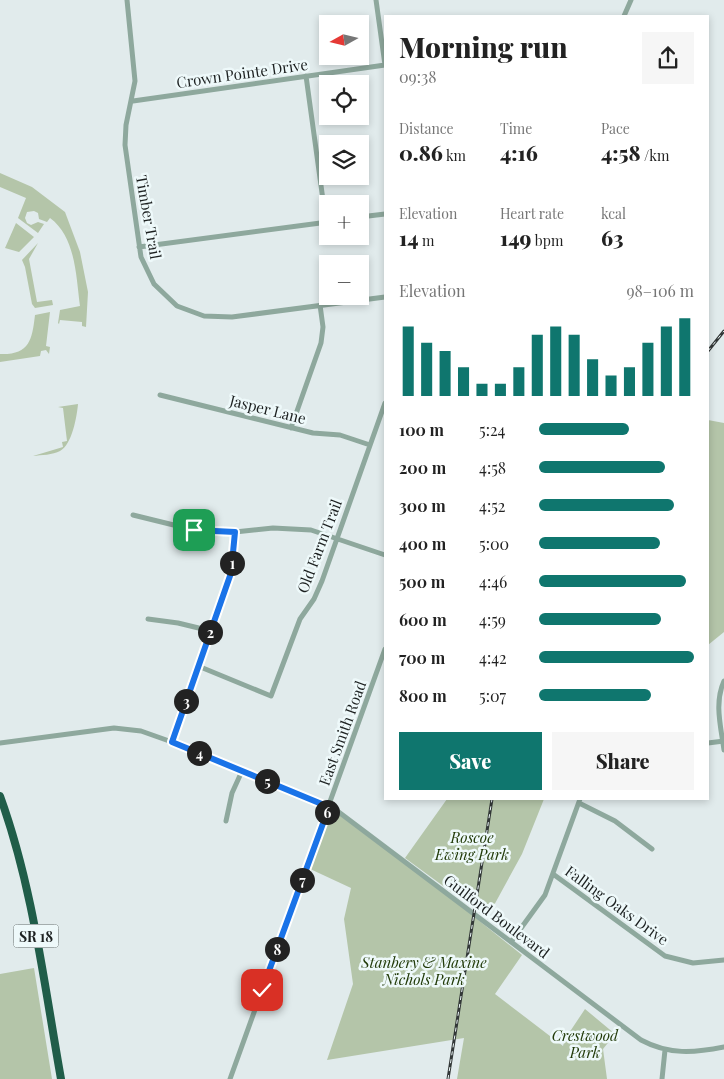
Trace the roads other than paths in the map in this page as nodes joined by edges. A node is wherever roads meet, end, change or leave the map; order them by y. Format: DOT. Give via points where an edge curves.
graph roads {
  1 [pos="127,0"];
  2 [pos="376,0"];
  3 [pos="631,0"];
  4 [pos="624,15"];
  5 [pos="384,58"];
  6 [pos="384,65"];
  7 [pos="306,76"];
  8 [pos="133,101"];
  9 [pos="323,195"];
  10 [pos="384,214"];
  11 [pos="369,216"];
  12 [pos="319,223"];
  13 [pos="138,247"];
  14 [pos="384,297"];
  15 [pos="369,299"];
  16 [pos="320,305"];
  17 [pos="160,395"];
  18 [pos="384,405"];
  19 [pos="291,428"];
  20 [pos="370,445"];
  21 [pos="133,515"];
  22 [pos="235,532"];
  23 [pos="337,539"];
  24 [pos="384,555"];
  25 [pos="148,619"];
  26 [pos="211,631"];
  27 [pos="384,652"];
  28 [pos="198,666"];
  29 [pos="724,681"];
  30 [pos="723,741"];
  31 [pos="172,742"];
  32 [pos="0,743"];
  33 [pos="709,743"];
  34 [pos="724,750"];
  35 [pos="242,771"];
  36 [pos="0,796"];
  37 [pos="580,801"];
  38 [pos="329,807"];
  39 [pos="226,822"];
  40 [pos="652,849"];
  41 [pos="553,874"];
  42 [pos="511,942"];
  43 [pos="724,960"];
  44 [pos="724,1047"];
  45 [pos="665,1050"];
  46 [pos="61,1079"];
  47 [pos="230,1079"];
  48 [pos="662,1079"];
  1 -- 8 [label="street, Timber Trail" via="135,70"];
  2 -- 5 [label="street"];
  3 -- 4 [label="street"];
  6 -- 7 [label="street, Crown Pointe Drive"];
  7 -- 8 [label="street, Crown Pointe Drive"];
  7 -- 9 [label="street"];
  8 -- 13 [label="street, Timber Trail" via="125,145"];
  10 -- 11 [label="street"];
  12 -- 13 [label="street"];
  13 -- 16 [label="street, Timber Trail" via="144,266 158,289 177,306 194,314 224,318"];
  14 -- 15 [label="street, Timber Trail"];
  16 -- 19 [label="street" via="321,343"];
  17 -- 19 [label="street, Jasper Lane"];
  18 -- 20 [label="street, Old Farm Trail"];
  19 -- 20 [label="street, Jasper Lane" via="340,435"];
  20 -- 23 [label="street, Old Farm Trail"];
  21 -- 22 [label="street" via="194,530"];
  22 -- 23 [label="street" via="273,528 311,530"];
  22 -- 26 [label="street" via="231,573"];
  23 -- 24 [label="street"];
  23 -- 28 [label="street, Old Farm Trail" via="317,593 300,619 271,696"];
  25 -- 26 [label="street"];
  26 -- 28 [label="street"];
  27 -- 38 [label="street, East Smith Road"];
  28 -- 31 [label="street"];
  29 -- 30 [label="street" via="718,704"];
  30 -- 33 [label="street"];
  30 -- 34 [label="street"];
  31 -- 32 [label="street, Guilford Boulevard" via="141,731 114,728"];
  31 -- 35 [label="street, Guilford Boulevard"];
  35 -- 38 [label="street, Guilford Boulevard"];
  35 -- 39 [label="street" via="232,793"];
  36 -- 46 [label="highway, SR 18" via="30,904"];
  37 -- 40 [label="street" via="616,821"];
  37 -- 41 [label="street"];
  38 -- 42 [label="street, Guilford Boulevard"];
  38 -- 47 [label="street, East Smith Road"];
  41 -- 42 [label="street" via="540,905"];
  41 -- 43 [label="street, Falling Oaks Drive" via="665,956 693,963"];
  42 -- 45 [label="street, Guilford Boulevard" via="633,1035"];
  44 -- 45 [label="street, Guilford Boulevard" via="689,1053"];
  45 -- 48 [label="street"];
}
